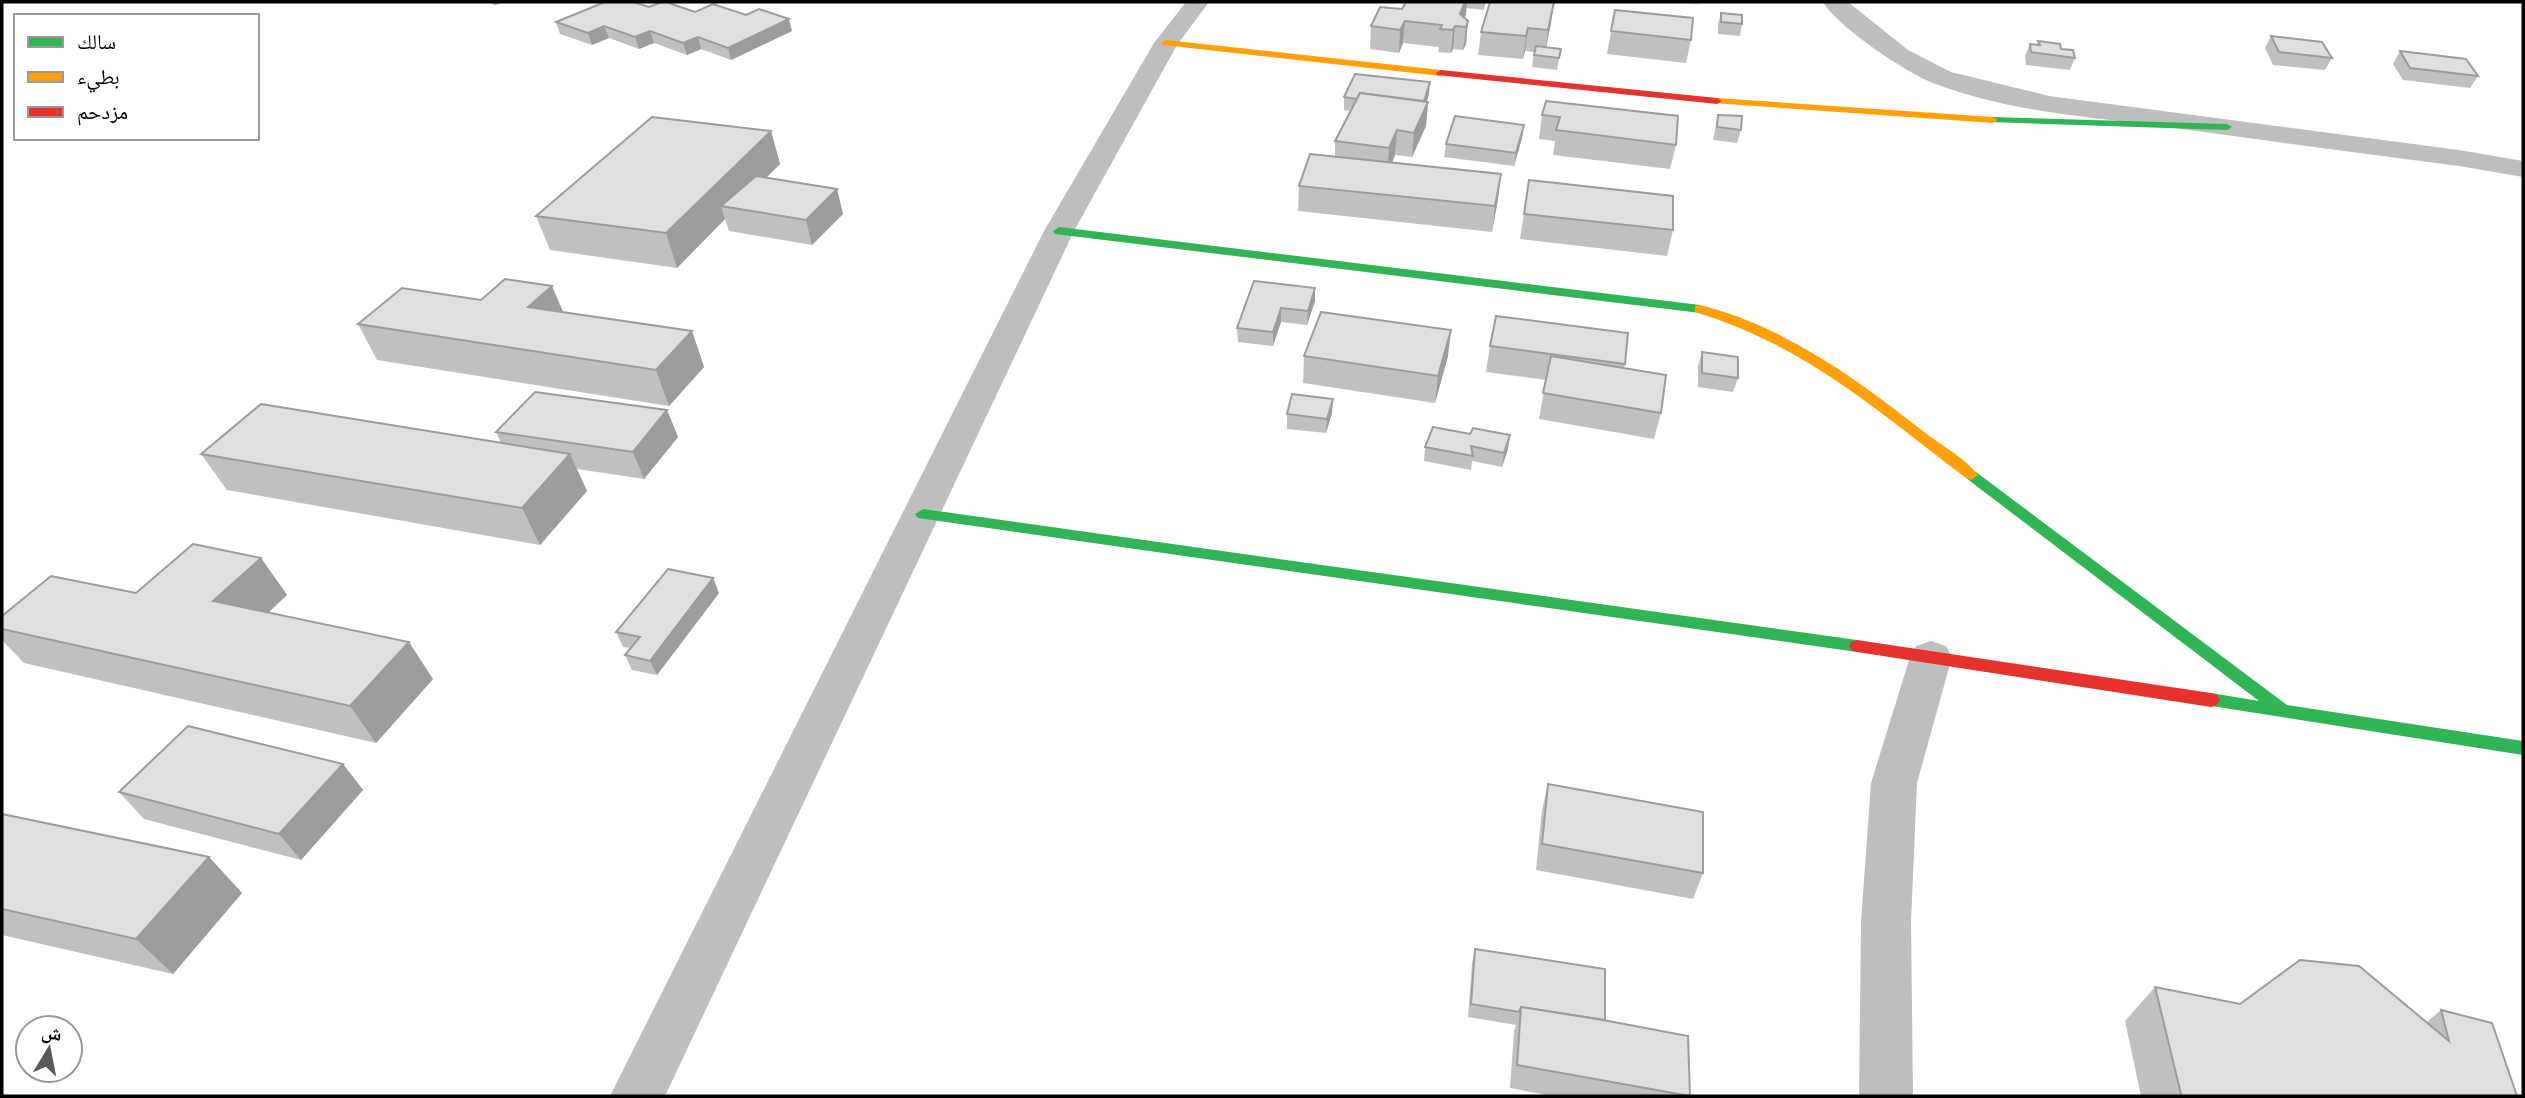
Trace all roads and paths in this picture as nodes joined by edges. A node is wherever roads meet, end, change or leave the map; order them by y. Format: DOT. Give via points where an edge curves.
graph roads {
  1 [pos="1198,2"];
  2 [pos="1834,2"];
  3 [pos="1166,43"];
  4 [pos="2227,127"];
  5 [pos="2523,169"];
  6 [pos="1059,231"];
  7 [pos="923,514"];
  8 [pos="1931,657"];
  9 [pos="2284,710"];
  10 [pos="2523,748"];
  11 [pos="637,1096"];
  12 [pos="1886,1096"];
  1 -- 3 [label="street"];
  2 -- 4 [label="street" via="1913,64 1972,87 2049,104"];
  3 -- 4 [label="street" via="1854,112 2060,124"];
  3 -- 6 [label="street"];
  4 -- 5 [label="street"];
  6 -- 7 [label="street"];
  6 -- 9 [label="street" via="1696,308 1736,317 1776,333 1817,360"];
  7 -- 8 [label="street"];
  7 -- 11 [label="street"];
  8 -- 9 [label="street"];
  8 -- 12 [label="street" via="1894,783 1885,922"];
  9 -- 10 [label="street"];
}
